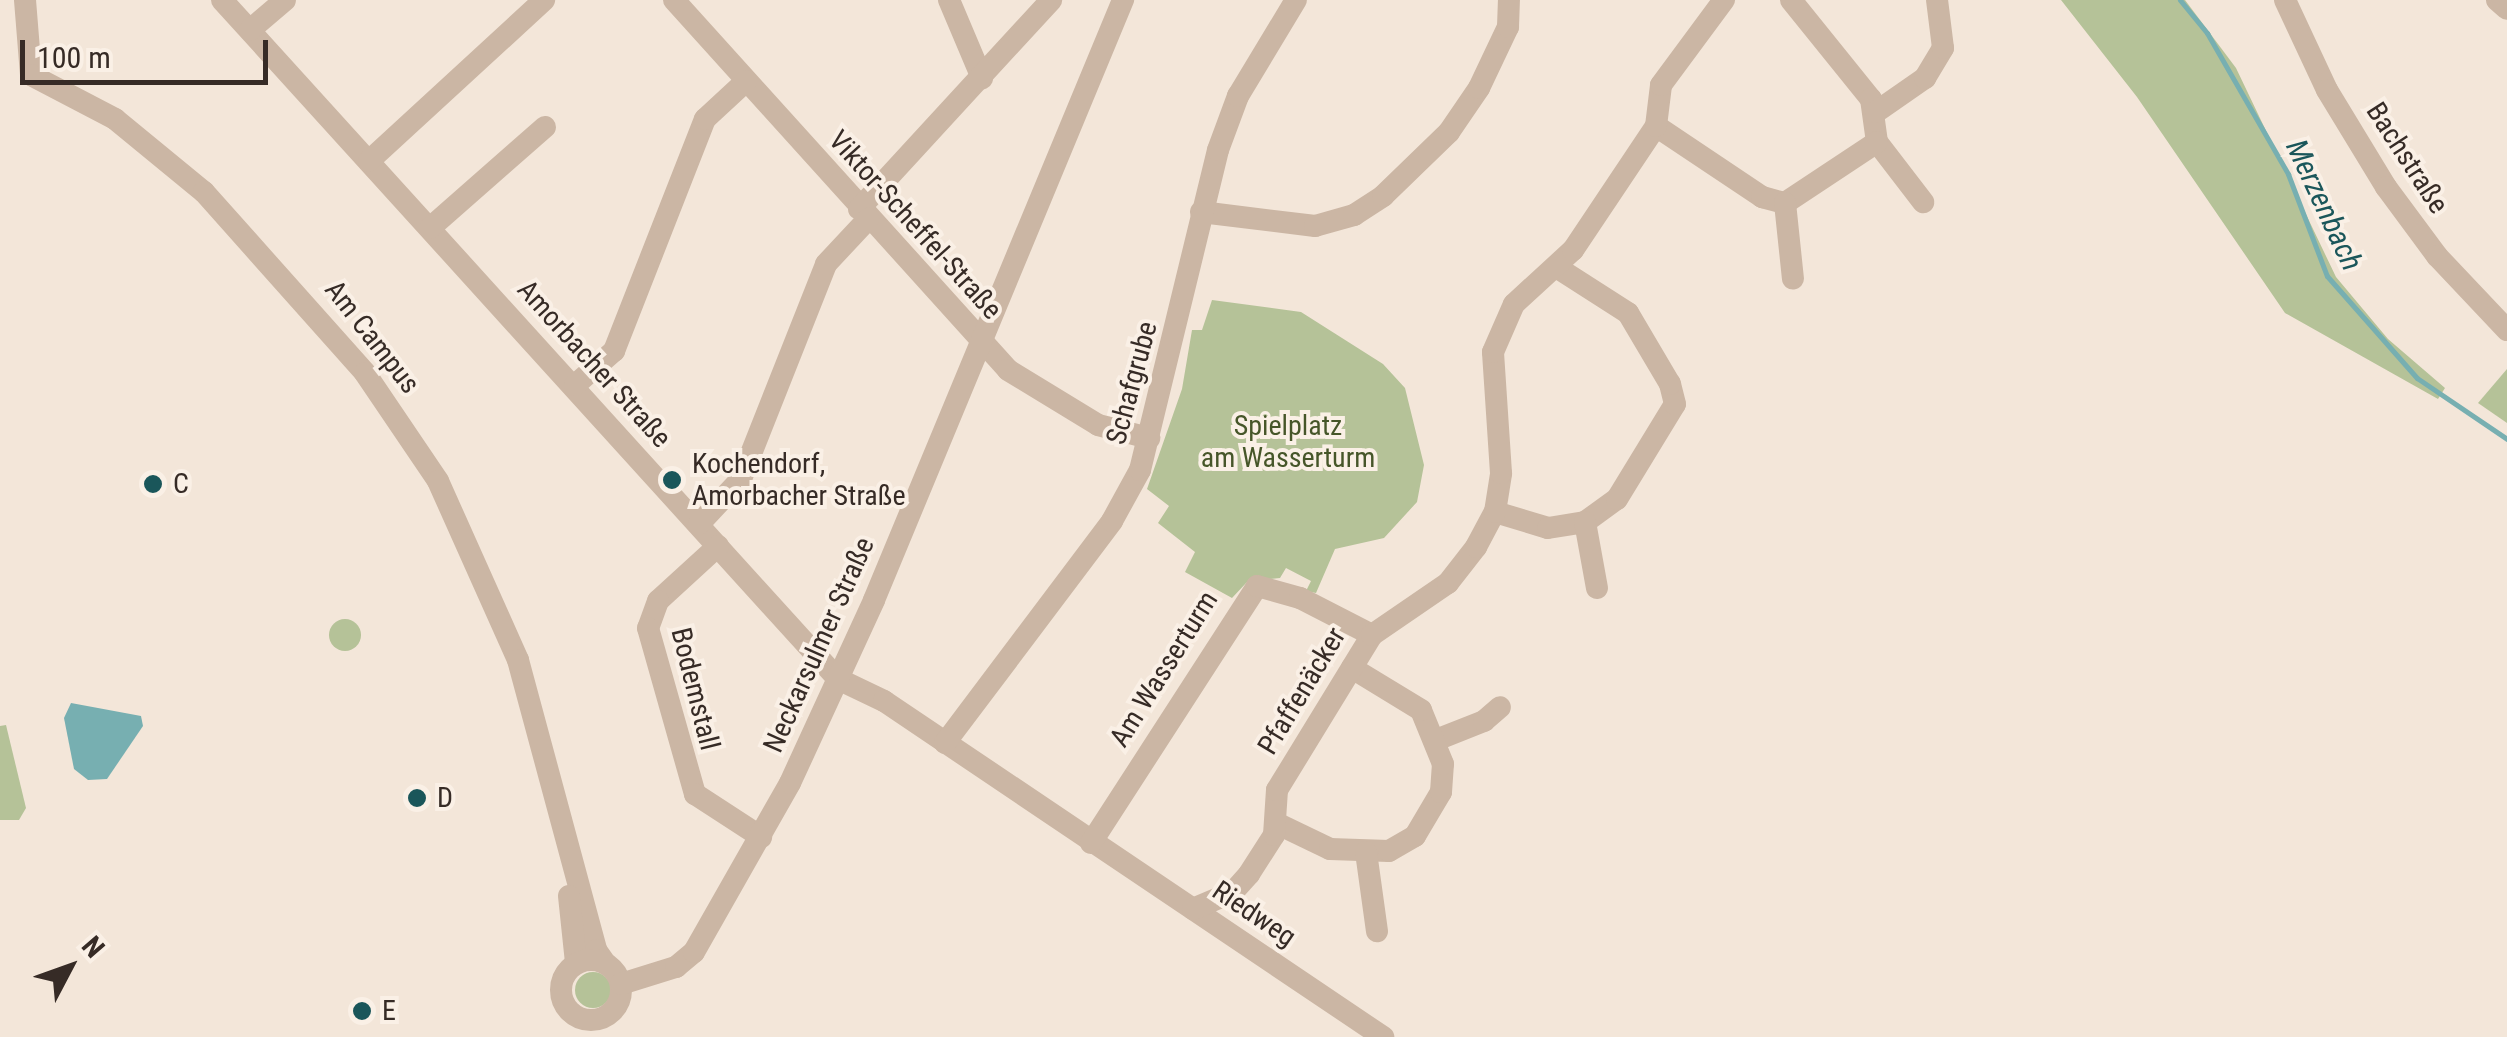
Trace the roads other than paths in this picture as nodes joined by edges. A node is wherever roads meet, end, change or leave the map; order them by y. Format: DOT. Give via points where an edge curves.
graph roads {
  1 [pos="25,0"];
  2 [pos="222,0"];
  3 [pos="285,0"];
  4 [pos="544,0"];
  5 [pos="674,0"];
  6 [pos="949,0"];
  7 [pos="1051,0"];
  8 [pos="1123,0"];
  9 [pos="1296,0"];
  10 [pos="1508,0"];
  11 [pos="1724,0"];
  12 [pos="1791,0"];
  13 [pos="1937,0"];
  14 [pos="2285,0"];
  15 [pos="2498,0"];
  16 [pos="515,9"];
  17 [pos="2507,9"];
  18 [pos="250,30"];
  19 [pos="982,78"];
  20 [pos="746,81"];
  21 [pos="1876,112"];
  22 [pos="1656,126"];
  23 [pos="546,127"];
  24 [pos="1877,142"];
  25 [pos="369,160"];
  26 [pos="1785,202"];
  27 [pos="1924,202"];
  28 [pos="1202,212"];
  29 [pos="863,214"];
  30 [pos="430,228"];
  31 [pos="1558,268"];
  32 [pos="1793,279"];
  33 [pos="2507,330"];
  34 [pos="980,344"];
  35 [pos="574,385"];
  36 [pos="1149,438"];
  37 [pos="1495,512"];
  38 [pos="1585,522"];
  39 [pos="699,524"];
  40 [pos="718,546"];
  41 [pos="1596,588"];
  42 [pos="1372,635"];
  43 [pos="1352,668"];
  44 [pos="838,679"];
  45 [pos="1500,707"];
  46 [pos="1436,740"];
  47 [pos="945,743"];
  48 [pos="558,808"];
  49 [pos="1276,823"];
  50 [pos="761,837"];
  51 [pos="1091,843"];
  52 [pos="1366,852"];
  53 [pos="1194,909"];
  54 [pos="1377,931"];
  55 [pos="605,963"];
  56 [pos="576,964"];
  57 [pos="621,984"];
  58 [pos="599,1028"];
  59 [pos="1383,1037"];
  1 -- 48 [label="street, Am Campus" via="31,75 115,119 204,192 300,294 411,439 449,502 505,625 537,717"];
  2 -- 18 [label="street, Amorbacher Straße"];
  3 -- 18 [label="street"];
  4 -- 16 [label="street"];
  5 -- 20 [label="street, Viktor-Scheffel-Straße"];
  6 -- 19 [label="street"];
  7 -- 19 [label="street"];
  8 -- 34 [label="street, Neckarsulmer Straße"];
  9 -- 28 [label="street, Schafgrube" via="1238,96"];
  10 -- 28 [label="street" via="1508,27 1480,88 1449,132 1383,196 1315,226"];
  11 -- 22 [label="street, Pfaffenäcker" via="1662,85"];
  12 -- 21 [label="street"];
  13 -- 21 [label="street" via="1943,48 1925,78"];
  14 -- 33 [label="street, Bachstraße" via="2327,90 2386,187 2437,256"];
  15 -- 17 [label="street"];
  16 -- 25 [label="street"];
  18 -- 25 [label="street, Amorbacher Straße"];
  19 -- 29 [label="street"];
  20 -- 29 [label="street, Viktor-Scheffel-Straße"];
  20 -- 35 [label="street" via="705,119 614,351"];
  21 -- 24 [label="street"];
  22 -- 26 [label="street" via="1762,196"];
  22 -- 31 [label="street, Pfaffenäcker"];
  23 -- 30 [label="street"];
  24 -- 26 [label="street"];
  24 -- 27 [label="street"];
  25 -- 30 [label="street, Amorbacher Straße"];
  26 -- 32 [label="street"];
  28 -- 36 [label="street, Schafgrube"];
  29 -- 34 [label="street, Viktor-Scheffel-Straße"];
  29 -- 39 [label="street" via="826,264 741,479"];
  30 -- 35 [label="street, Amorbacher Straße"];
  31 -- 37 [label="street, Pfaffenäcker" via="1538,277 1514,304 1492,352 1501,473"];
  31 -- 38 [label="street" via="1628,313 1675,396 1664,429 1617,499"];
  34 -- 36 [label="street, Viktor-Scheffel-Straße" via="1047,398 1098,424"];
  34 -- 44 [label="street, Neckarsulmer Straße"];
  35 -- 39 [label="street, Amorbacher Straße"];
  36 -- 47 [label="street, Schafgrube" via="1112,520"];
  37 -- 38 [label="street" via="1548,528"];
  37 -- 42 [label="street, Pfaffenäcker" via="1448,584"];
  38 -- 41 [label="street"];
  39 -- 40 [label="street, Amorbacher Straße"];
  40 -- 44 [label="street, Amorbacher Straße"];
  40 -- 50 [label="street, Bodemstall" via="658,601 648,628 690,785 707,807"];
  42 -- 43 [label="street, Pfaffenäcker"];
  42 -- 51 [label="street, Am Wasserturm" via="1300,598 1256,586"];
  43 -- 46 [label="street" via="1421,710"];
  43 -- 49 [label="street, Pfaffenäcker" via="1277,790"];
  44 -- 47 [label="street, Amorbacher Straße"];
  44 -- 50 [label="street, Neckarsulmer Straße"];
  45 -- 46 [label="street" via="1484,721"];
  46 -- 52 [label="street" via="1444,780 1416,836 1390,851"];
  47 -- 51 [label="street, Amorbacher Straße"];
  48 -- 55 [label="street, Am Campus"];
  48 -- 56 [label="street, Am Campus"];
  49 -- 52 [label="street" via="1330,849"];
  49 -- 53 [label="street, Pfaffenäcker" via="1232,892"];
  50 -- 57 [label="street, Neckarsulmer Straße" via="694,952 676,966"];
  51 -- 53 [label="street, Riedweg"];
  52 -- 54 [label="street"];
  53 -- 59 [label="street, Riedweg"];
  55 -- 56 [label="street"];
  55 -- 57 [label="street"];
  56 -- 58 [label="street" via="563,979 564,1002"];
  57 -- 58 [label="street" via="618,1004"];
}
